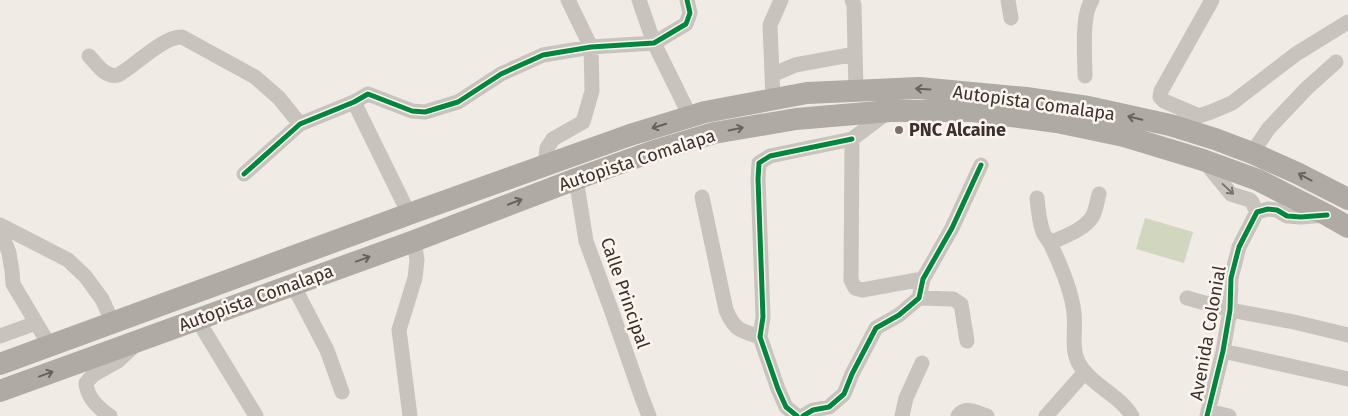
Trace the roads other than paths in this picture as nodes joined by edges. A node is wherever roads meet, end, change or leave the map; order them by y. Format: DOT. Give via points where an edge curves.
graph roads {
  1 [pos="568,0"];
  2 [pos="639,0"];
  3 [pos="687,0"];
  4 [pos="781,0"];
  5 [pos="852,0"];
  6 [pos="1008,0"];
  7 [pos="1092,0"];
  8 [pos="1212,0"];
  9 [pos="1011,18"];
  10 [pos="1348,22"];
  11 [pos="654,43"];
  12 [pos="591,47"];
  13 [pos="855,54"];
  14 [pos="89,56"];
  15 [pos="1336,62"];
  16 [pos="772,75"];
  17 [pos="1085,76"];
  18 [pos="856,91"];
  19 [pos="773,99"];
  20 [pos="354,102"];
  21 [pos="890,111"];
  22 [pos="690,116"];
  23 [pos="1198,116"];
  24 [pos="300,124"];
  25 [pos="1170,126"];
  26 [pos="852,139"];
  27 [pos="1252,154"];
  28 [pos="1203,160"];
  29 [pos="545,165"];
  30 [pos="982,165"];
  31 [pos="244,174"];
  32 [pos="576,179"];
  33 [pos="1099,194"];
  34 [pos="702,197"];
  35 [pos="1037,198"];
  36 [pos="1348,200"];
  37 [pos="1256,212"];
  38 [pos="409,214"];
  39 [pos="1327,215"];
  40 [pos="0,227"];
  41 [pos="1348,227"];
  42 [pos="414,241"];
  43 [pos="1050,243"];
  44 [pos="923,278"];
  45 [pos="293,285"];
  46 [pos="919,298"];
  47 [pos="1187,298"];
  48 [pos="1230,310"];
  49 [pos="197,319"];
  50 [pos="36,322"];
  51 [pos="113,323"];
  52 [pos="1348,335"];
  53 [pos="0,336"];
  54 [pos="760,337"];
  55 [pos="140,340"];
  56 [pos="967,341"];
  57 [pos="49,346"];
  58 [pos="1223,351"];
  59 [pos="922,363"];
  60 [pos="0,364"];
  61 [pos="1085,372"];
  62 [pos="1348,379"];
  63 [pos="0,391"];
  64 [pos="342,392"];
  65 [pos="1208,414"];
  66 [pos="110,416"];
  67 [pos="256,416"];
  68 [pos="410,416"];
  69 [pos="650,416"];
  70 [pos="797,416"];
  71 [pos="804,416"];
  72 [pos="902,416"];
  73 [pos="958,416"];
  74 [pos="987,416"];
  75 [pos="1046,416"];
  76 [pos="1132,416"];
  77 [pos="1230,416"];
  1 -- 12 [label="street"];
  2 -- 11 [label="street"];
  3 -- 11 [label="street" via="690,13 686,24"];
  4 -- 16 [label="street" via="770,26"];
  5 -- 13 [label="street"];
  6 -- 9 [label="street"];
  7 -- 17 [label="street" via="1088,5 1085,28"];
  8 -- 23 [label="street" via="1160,97 1164,102"];
  10 -- 23 [label="street" via="1296,54 1232,103"];
  11 -- 12 [label="street"];
  11 -- 22 [label="street"];
  12 -- 20 [label="street" via="544,55 501,74 458,102 425,112 412,111 368,94"];
  12 -- 29 [label="street" via="592,91 582,122 553,139 547,148"];
  13 -- 16 [label="street" via="795,65"];
  13 -- 18 [label="street"];
  14 -- 24 [label="street" via="107,74 118,75 149,52 173,38 182,37 255,77 279,98"];
  15 -- 27 [label="street" via="1269,128"];
  16 -- 19 [label="street"];
  18 -- 19 [label="highway, Autopista Comalapa" via="807,93"];
  25 -- 18 [label="highway, Autopista Comalapa, one-way" via="1088,107 1007,96 919,88"];
  19 -- 22 [label="highway, Autopista Comalapa"];
  20 -- 24 [label="street"];
  20 -- 38 [label="street"];
  21 -- 26 [label="street"];
  21 -- 28 [label="highway, Autopista Comalapa" via="973,112 1057,122 1124,136"];
  32 -- 21 [label="highway, Autopista Comalapa, one-way" via="714,133 796,119"];
  22 -- 29 [label="highway, Autopista Comalapa, one-way"];
  23 -- 25 [label="street"];
  24 -- 31 [label="street"];
  25 -- 27 [label="highway, Autopista Comalapa"];
  26 -- 44 [label="street" via="851,280 855,288 862,290"];
  26 -- 54 [label="street" via="770,156 759,163 763,317"];
  36 -- 27 [label="highway, Autopista Comalapa, one-way"];
  28 -- 37 [label="street, one-way" via="1225,188 1235,196 1250,200"];
  28 -- 39 [label="highway, Autopista Comalapa" via="1258,180"];
  29 -- 38 [label="highway, Autopista Comalapa"];
  30 -- 44 [label="street" via="952,228"];
  42 -- 32 [label="highway, Autopista Comalapa, one-way"];
  32 -- 69 [label="street, Calle Principal" via="586,241"];
  33 -- 43 [label="street" via="1092,217 1072,233"];
  34 -- 54 [label="street" via="726,310 739,330"];
  35 -- 43 [label="street" via="1043,234"];
  37 -- 39 [label="street" via="1268,209 1287,216"];
  37 -- 48 [label="street, Avenida Colonial" via="1239,247 1231,278"];
  38 -- 51 [label="highway, Autopista Comalapa"];
  39 -- 41 [label="highway, Autopista Comalapa"];
  40 -- 50 [label="street" via="9,252 13,284"];
  40 -- 51 [label="street" via="68,260 102,299"];
  45 -- 42 [label="highway, Autopista Comalapa, one-way"];
  42 -- 68 [label="street" via="415,278 398,330"];
  43 -- 61 [label="street" via="1068,288 1074,312 1077,360"];
  44 -- 46 [label="street"];
  45 -- 49 [label="highway, Autopista Comalapa"];
  45 -- 64 [label="street" via="327,350"];
  46 -- 56 [label="street" via="953,299 961,304"];
  46 -- 71 [label="street" via="876,328 844,394 829,407 813,410"];
  47 -- 48 [label="street"];
  48 -- 52 [label="street"];
  48 -- 58 [label="street, Avenida Colonial"];
  49 -- 55 [label="highway, Autopista Comalapa"];
  49 -- 67 [label="street"];
  50 -- 53 [label="street"];
  50 -- 57 [label="street"];
  51 -- 57 [label="highway, Autopista Comalapa"];
  54 -- 70 [label="street" via="786,407"];
  63 -- 55 [label="highway, Autopista Comalapa, one-way"];
  55 -- 66 [label="street" via="118,361 93,375 86,383 90,398"];
  57 -- 60 [label="highway, Autopista Comalapa"];
  58 -- 62 [label="street"];
  58 -- 65 [label="street, Avenida Colonial"];
  59 -- 72 [label="street" via="906,398"];
  61 -- 75 [label="street"];
  61 -- 76 [label="street"];
  65 -- 77 [label="street"];
  73 -- 74 [label="street" via="968,410"];
}
